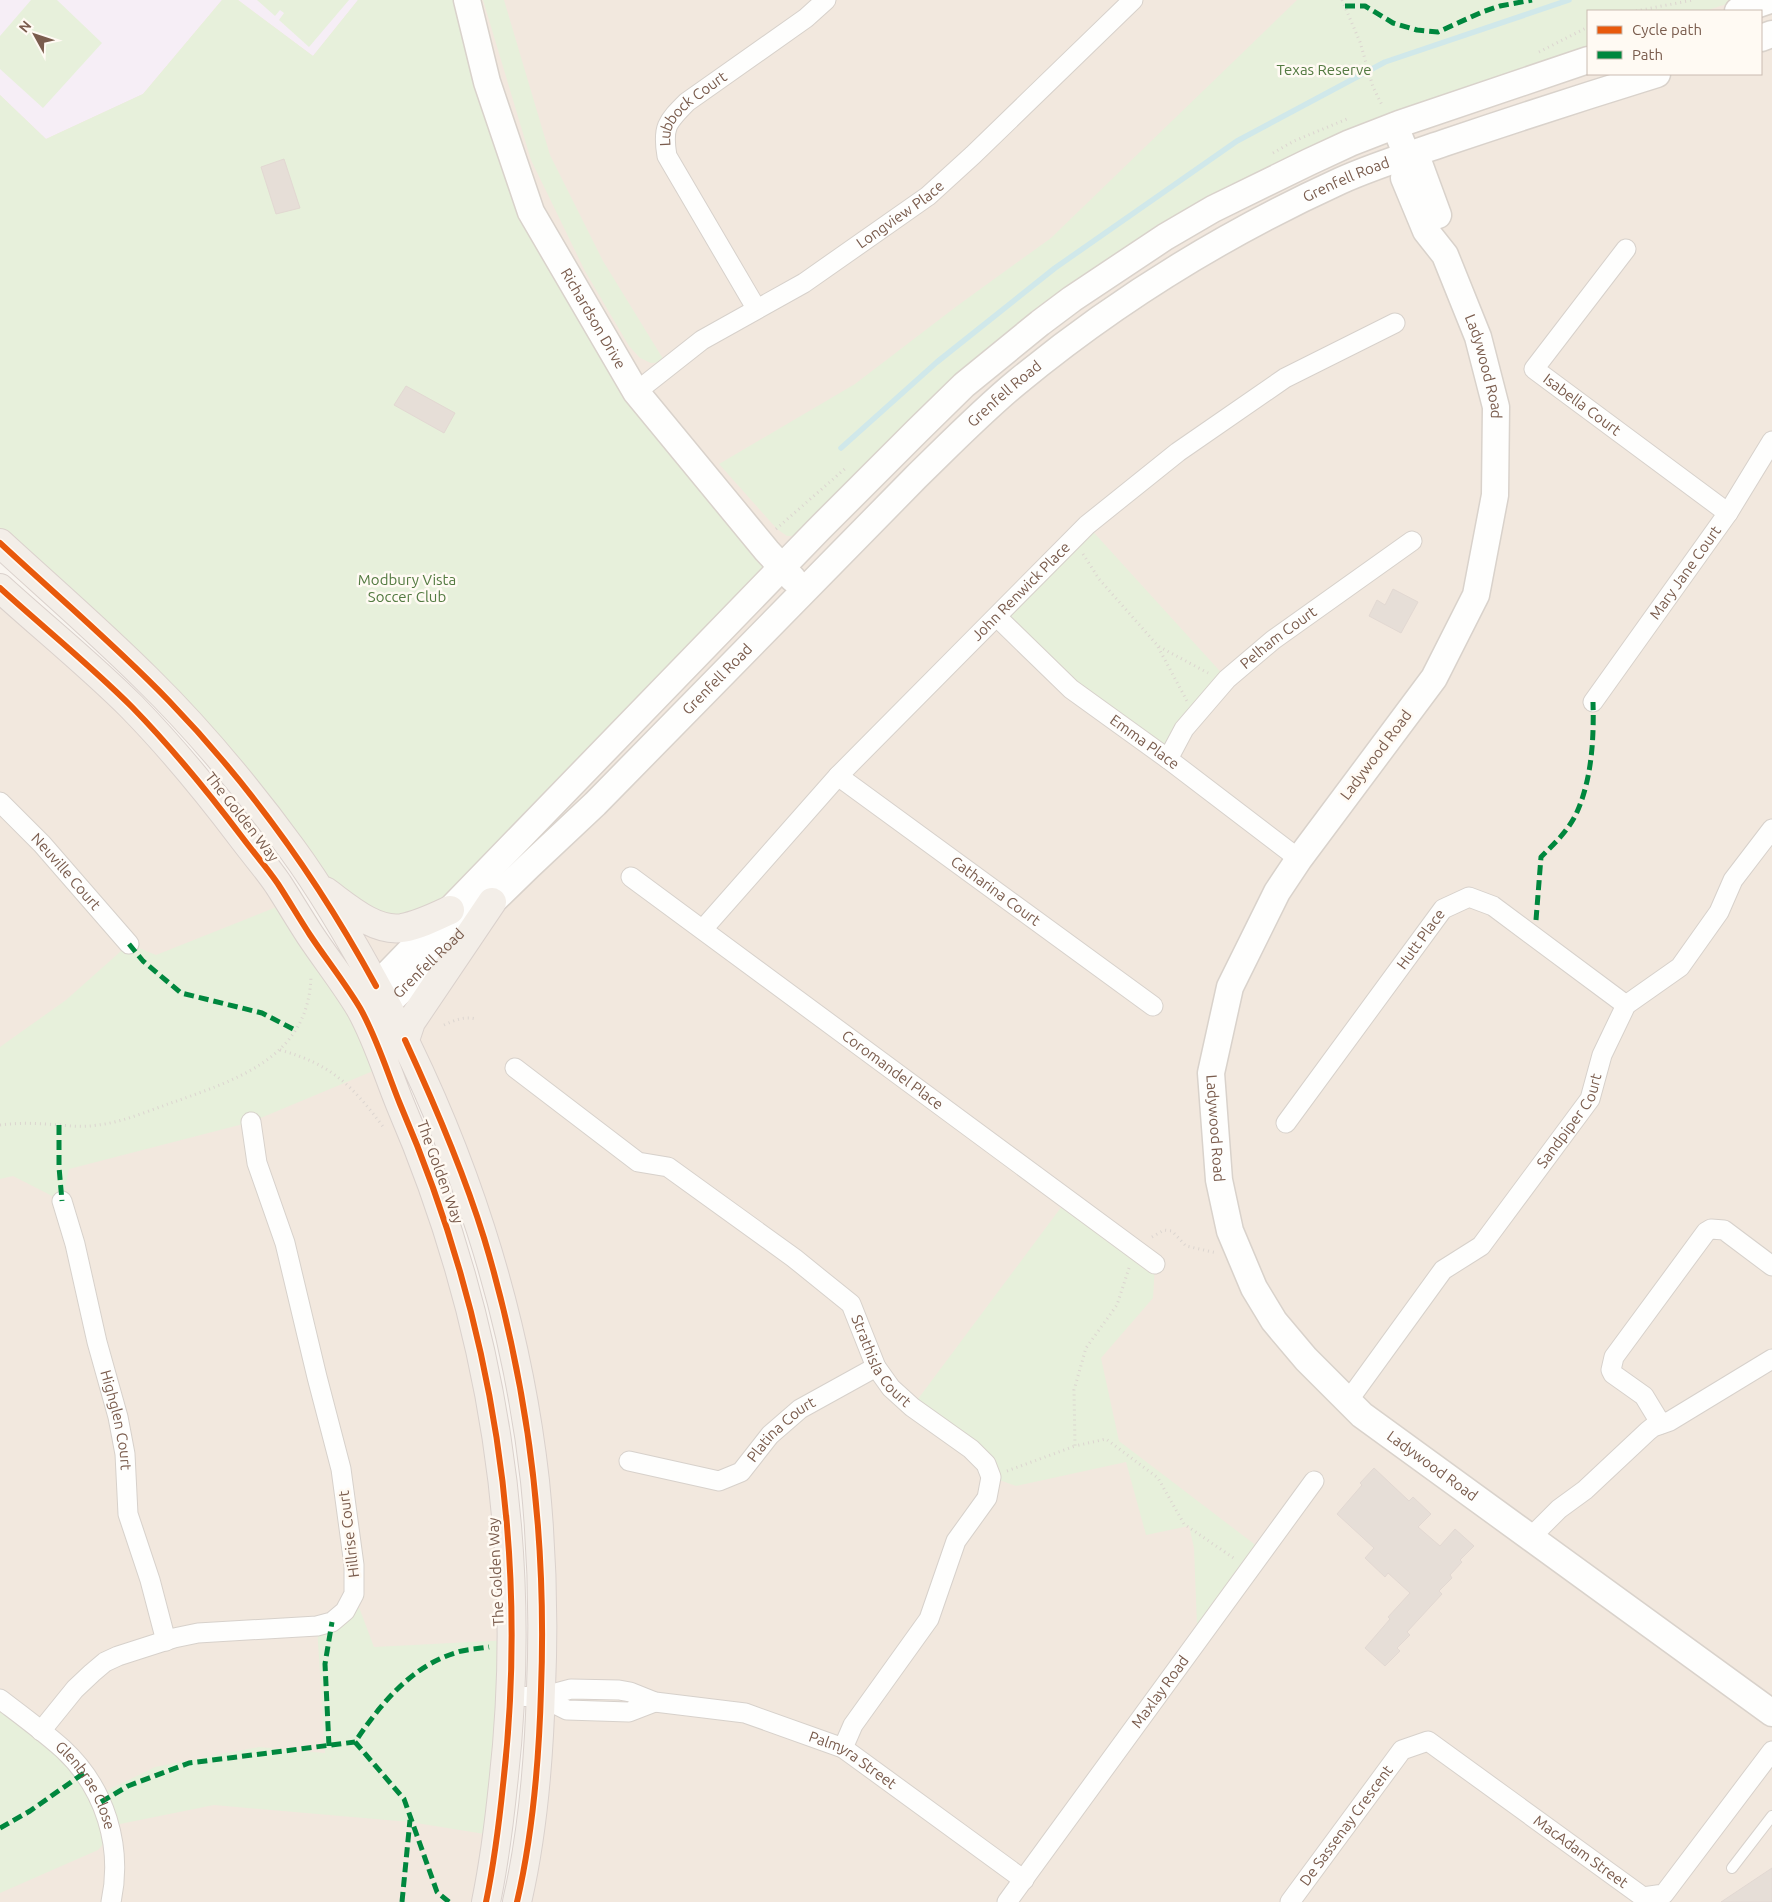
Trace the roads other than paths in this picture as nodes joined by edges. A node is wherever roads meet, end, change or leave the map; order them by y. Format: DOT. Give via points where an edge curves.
graph roads {
  1 [pos="467,0"];
  2 [pos="826,0"];
  3 [pos="1133,0"];
  4 [pos="1771,0"];
  5 [pos="1741,10"];
  6 [pos="1587,60"];
  7 [pos="1654,75"];
  8 [pos="1389,116"];
  9 [pos="1407,156"];
  10 [pos="1626,249"];
  11 [pos="756,308"];
  12 [pos="1396,323"];
  13 [pos="636,392"];
  14 [pos="1772,441"];
  15 [pos="1728,513"];
  16 [pos="1412,541"];
  17 [pos="0,543"];
  18 [pos="782,567"];
  19 [pos="0,588"];
  20 [pos="804,590"];
  21 [pos="997,617"];
  22 [pos="1594,702"];
  23 [pos="1168,758"];
  24 [pos="838,776"];
  25 [pos="0,802"];
  26 [pos="1772,829"];
  27 [pos="1299,859"];
  28 [pos="631,877"];
  29 [pos="316,884"];
  30 [pos="492,902"];
  31 [pos="450,910"];
  32 [pos="703,929"];
  33 [pos="129,944"];
  34 [pos="375,1000"];
  35 [pos="1626,1005"];
  36 [pos="1153,1006"];
  37 [pos="405,1040"];
  38 [pos="515,1068"];
  39 [pos="251,1122"];
  40 [pos="1286,1123"];
  41 [pos="62,1201"];
  42 [pos="1155,1264"];
  43 [pos="1772,1266"];
  44 [pos="1772,1359"];
  45 [pos="876,1367"];
  46 [pos="1348,1401"];
  47 [pos="1661,1424"];
  48 [pos="628,1461"];
  49 [pos="1314,1481"];
  50 [pos="1530,1538"];
  51 [pos="166,1641"];
  52 [pos="511,1696"];
  53 [pos="541,1697"];
  54 [pos="0,1699"];
  55 [pos="1772,1713"];
  56 [pos="41,1731"];
  57 [pos="843,1748"];
  58 [pos="1402,1750"];
  59 [pos="1772,1752"];
  60 [pos="1772,1816"];
  61 [pos="1732,1868"];
  62 [pos="1024,1880"];
  63 [pos="1656,1898"];
  64 [pos="111,1902"];
  65 [pos="486,1902"];
  66 [pos="517,1902"];
  67 [pos="1007,1902"];
  68 [pos="1290,1902"];
  1 -- 13 [label="main road, Richardson Drive" via="487,82 531,212"];
  2 -- 11 [label="street, Lubbock Court" via="806,18 687,102 670,119 663,137 667,156"];
  3 -- 11 [label="street, Longview Place" via="928,196 804,283"];
  4 -- 5 [label="main road"];
  6 -- 8 [label="main road, Grenfell Road"];
  7 -- 9 [label="main road, Grenfell Road"];
  8 -- 9 [label="main road"];
  8 -- 18 [label="main road, Grenfell Road" via="1317,158 1165,237 1072,299 964,386"];
  9 -- 20 [label="main road, Grenfell Road" via="1341,180 1249,226 1102,317 1015,384 916,477"];
  9 -- 27 [label="main road, Ladywood Road" via="1404,178 1426,231 1445,255 1478,337 1496,407 1495,495 1476,595 1434,678"];
  10 -- 15 [label="street, Isabella Court" via="1534,369"];
  11 -- 13 [label="street, Longview Place" via="702,340"];
  12 -- 21 [label="street, John Renwick Place" via="1285,378 1178,452 1080,531"];
  13 -- 18 [label="main road, Richardson Drive"];
  14 -- 15 [label="street, Mary Jane Court"];
  15 -- 22 [label="street, Mary Jane Court"];
  16 -- 23 [label="street, Pelham Court" via="1273,640 1227,679 1184,729"];
  17 -- 29 [label="main road, The Golden Way" via="171,703 255,800"];
  18 -- 20 [label="main road, Richardson Drive"];
  18 -- 31 [label="main road, Grenfell Road"];
  19 -- 34 [label="main road, The Golden Way" via="107,683 179,757 278,884 313,940"];
  20 -- 30 [label="main road, Grenfell Road" via="595,804"];
  21 -- 23 [label="street, Emma Place" via="1071,689"];
  21 -- 24 [label="street, John Renwick Place"];
  23 -- 27 [label="street, Emma Place"];
  24 -- 32 [label="street, John Renwick Place"];
  24 -- 36 [label="street, Catharina Court"];
  25 -- 33 [label="street, Neuville Court" via="42,844"];
  26 -- 35 [label="street, Sandpiper Court" via="1733,880 1719,912 1680,967"];
  27 -- 46 [label="main road, Ladywood Road" via="1277,892 1230,987 1211,1073 1219,1180 1230,1231 1254,1288 1274,1321"];
  28 -- 32 [label="street, Coromandel Place"];
  29 -- 31 [label="main road" via="356,912 389,928 410,926"];
  29 -- 34 [label="main road, The Golden Way"];
  30 -- 34 [label="main road, Grenfell Road"];
  30 -- 37 [label="main road" via="411,1022"];
  31 -- 34 [label="main road, Grenfell Road"];
  32 -- 42 [label="street, Coromandel Place"];
  34 -- 37 [label="main road, The Golden Way"];
  34 -- 52 [label="main road, The Golden Way" via="444,1217 479,1344 493,1411 506,1516 512,1634"];
  35 -- 40 [label="street, Hutt Place" via="1493,906 1469,896 1443,909"];
  35 -- 46 [label="street, Sandpiper Court" via="1602,1054 1590,1099 1481,1246 1443,1270"];
  37 -- 53 [label="main road, The Golden Way" via="442,1123 483,1236 518,1378 534,1474 540,1538"];
  38 -- 45 [label="street, Strathisla Court" via="638,1162 668,1167 794,1258 851,1304"];
  39 -- 51 [label="street, Hillrise Court" via="257,1163 285,1243 341,1469 354,1565 354,1594 345,1611 332,1622 317,1626 198,1633"];
  41 -- 51 [label="street, Highglen Court" via="118,1417 125,1454 128,1514"];
  43 -- 47 [label="street" via="1724,1230 1711,1229 1614,1357 1611,1364 1613,1374 1644,1396"];
  44 -- 47 [label="street"];
  45 -- 48 [label="street, Platina Court" via="800,1408 770,1435 741,1472 719,1481"];
  45 -- 57 [label="street, Strathisla Court" via="891,1388 912,1407 971,1449 986,1464 991,1477 987,1498 956,1541 929,1620 853,1724"];
  46 -- 50 [label="main road, Ladywood Road" via="1362,1415"];
  47 -- 50 [label="street" via="1648,1431"];
  49 -- 62 [label="street, Maxlay Road"];
  50 -- 55 [label="main road, Ladywood Road"];
  51 -- 56 [label="street, Hillrise Court" via="105,1662 75,1689"];
  52 -- 53 [label="street, Palmyra Street"];
  52 -- 65 [label="main road, The Golden Way" via="497,1836"];
  53 -- 57 [label="street, Palmyra Street" via="567,1710 629,1712 655,1702 745,1713"];
  53 -- 66 [label="main road, The Golden Way" via="533,1802"];
  54 -- 56 [label="street, Glenbrae Close"];
  56 -- 64 [label="street, Glenbrae Close" via="81,1768 103,1806 115,1860"];
  57 -- 62 [label="street, Palmyra Street"];
  58 -- 63 [label="street, MacAdam Street" via="1428,1741 1643,1897"];
  58 -- 68 [label="street, De Sassenay Crescent"];
  59 -- 63 [label="street, MacAdam Street" via="1664,1894"];
  60 -- 61 [label="lane"];
  62 -- 67 [label="street, Maxlay Road"];
}
